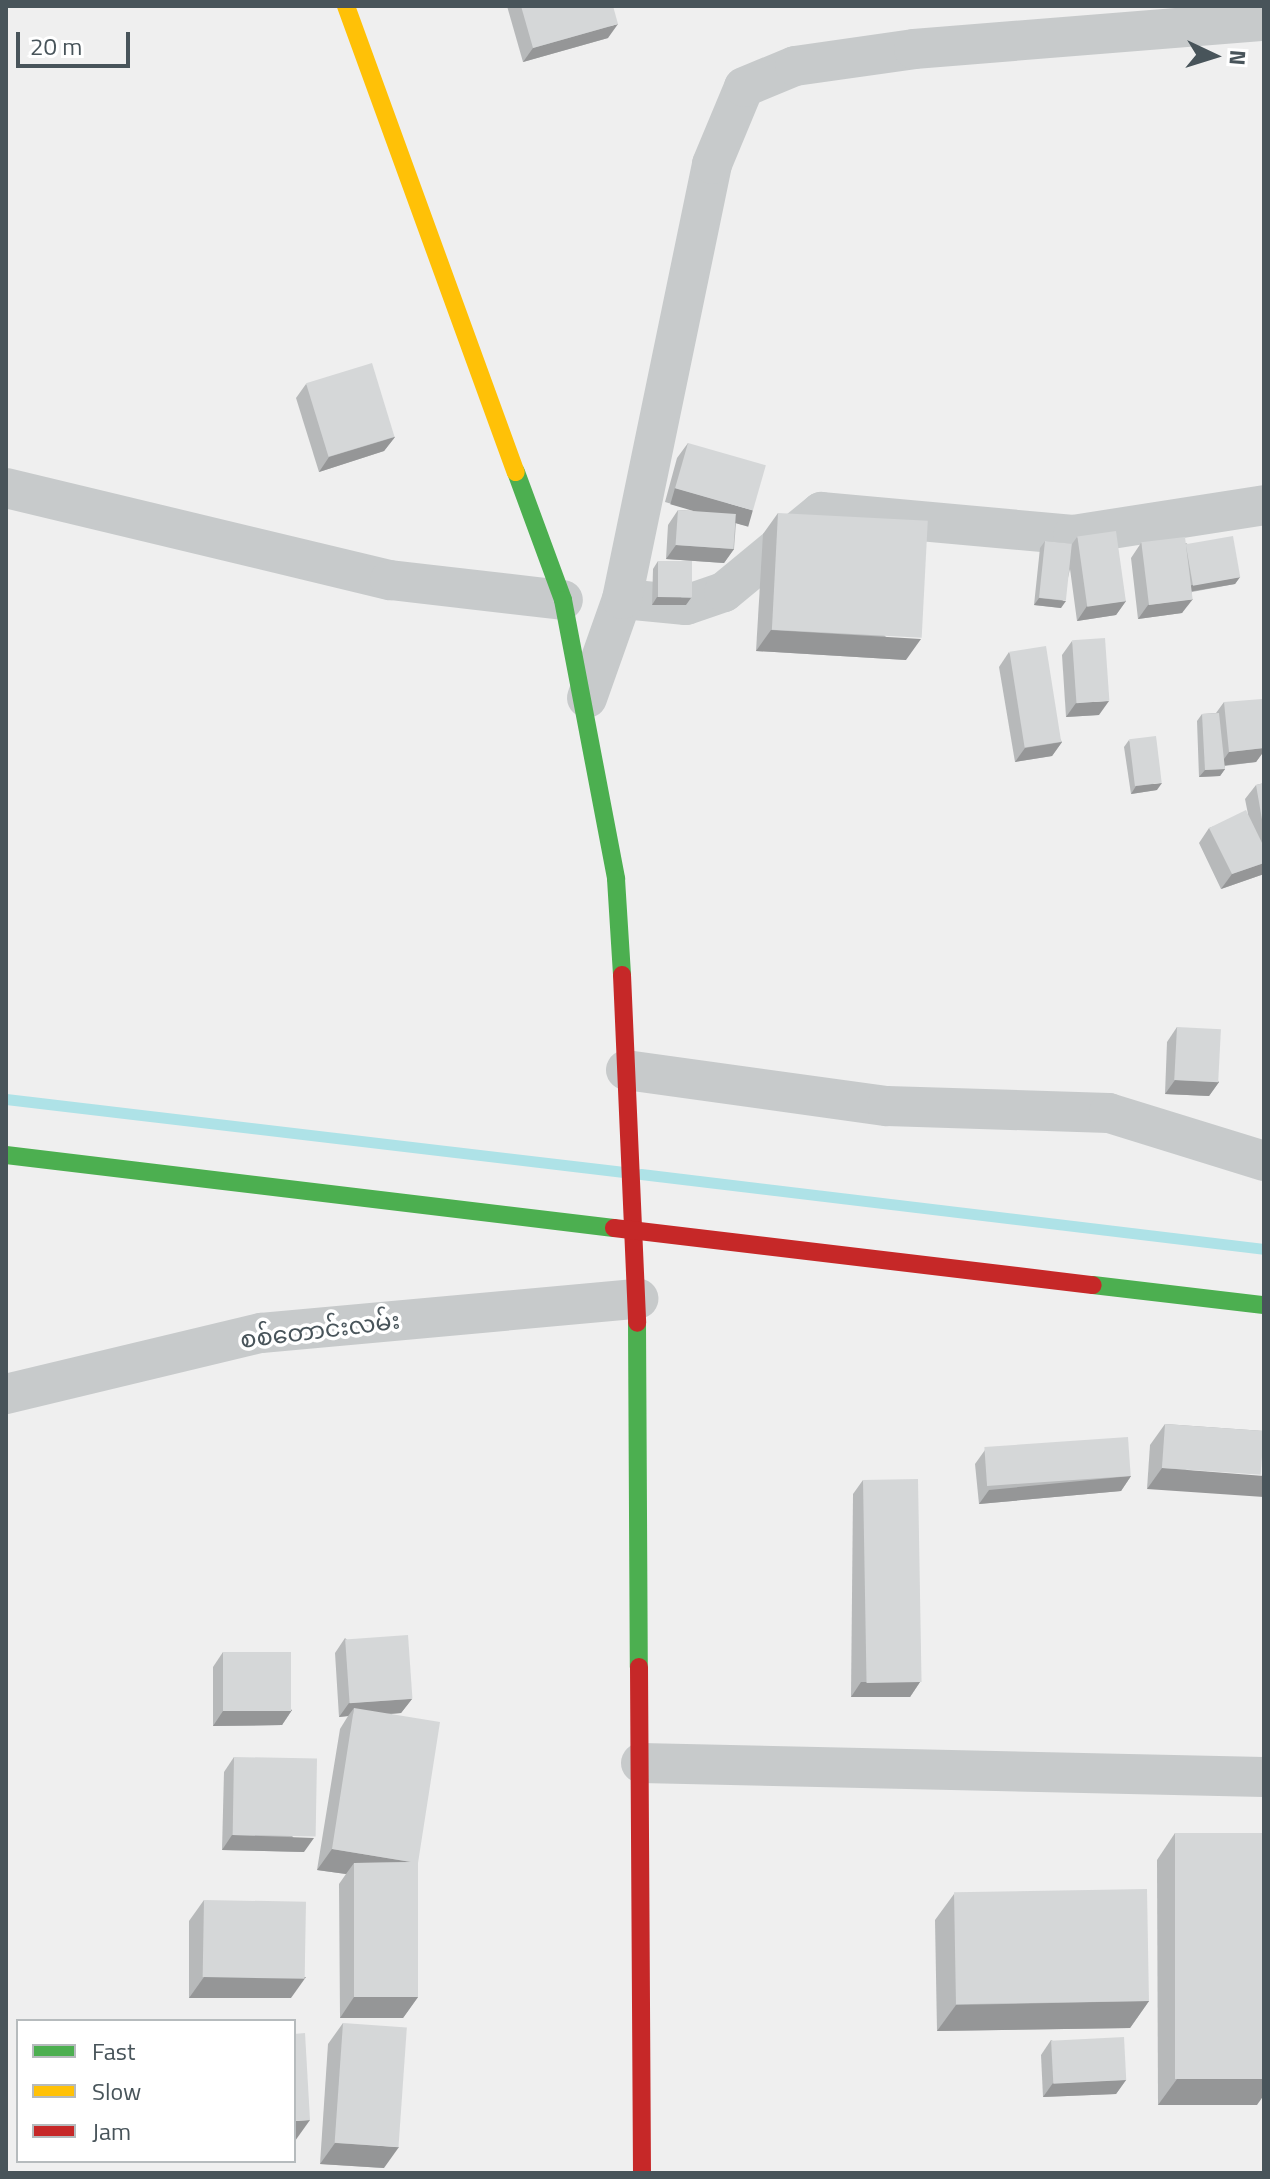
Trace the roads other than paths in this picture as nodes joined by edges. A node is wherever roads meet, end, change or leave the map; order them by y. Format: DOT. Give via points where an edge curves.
graph roads {
  1 [pos="346,6"];
  2 [pos="1264,21"];
  3 [pos="6,488"];
  4 [pos="1264,505"];
  5 [pos="622,599"];
  6 [pos="563,600"];
  7 [pos="587,698"];
  8 [pos="626,1070"];
  9 [pos="6,1155"];
  10 [pos="1264,1161"];
  11 [pos="637,1230"];
  12 [pos="638,1299"];
  13 [pos="1264,1305"];
  14 [pos="6,1394"];
  15 [pos="641,1763"];
  16 [pos="1264,1777"];
  17 [pos="642,2173"];
  1 -- 6 [label="street"];
  2 -- 5 [label="street" via="914,49 795,66 744,87 712,164"];
  3 -- 6 [label="street" via="390,580"];
  4 -- 5 [label="street" via="1073,535 821,512 724,592 686,605"];
  5 -- 7 [label="street"];
  6 -- 7 [label="street"];
  7 -- 8 [label="street" via="616,879"];
  8 -- 10 [label="street" via="887,1106 1109,1113"];
  8 -- 11 [label="street"];
  9 -- 11 [label="street"];
  11 -- 12 [label="street"];
  11 -- 13 [label="street"];
  12 -- 14 [label="street, စစ်တောင်းလမ်း" via="261,1333"];
  12 -- 15 [label="street"];
  15 -- 16 [label="street"];
  15 -- 17 [label="street"];
}
